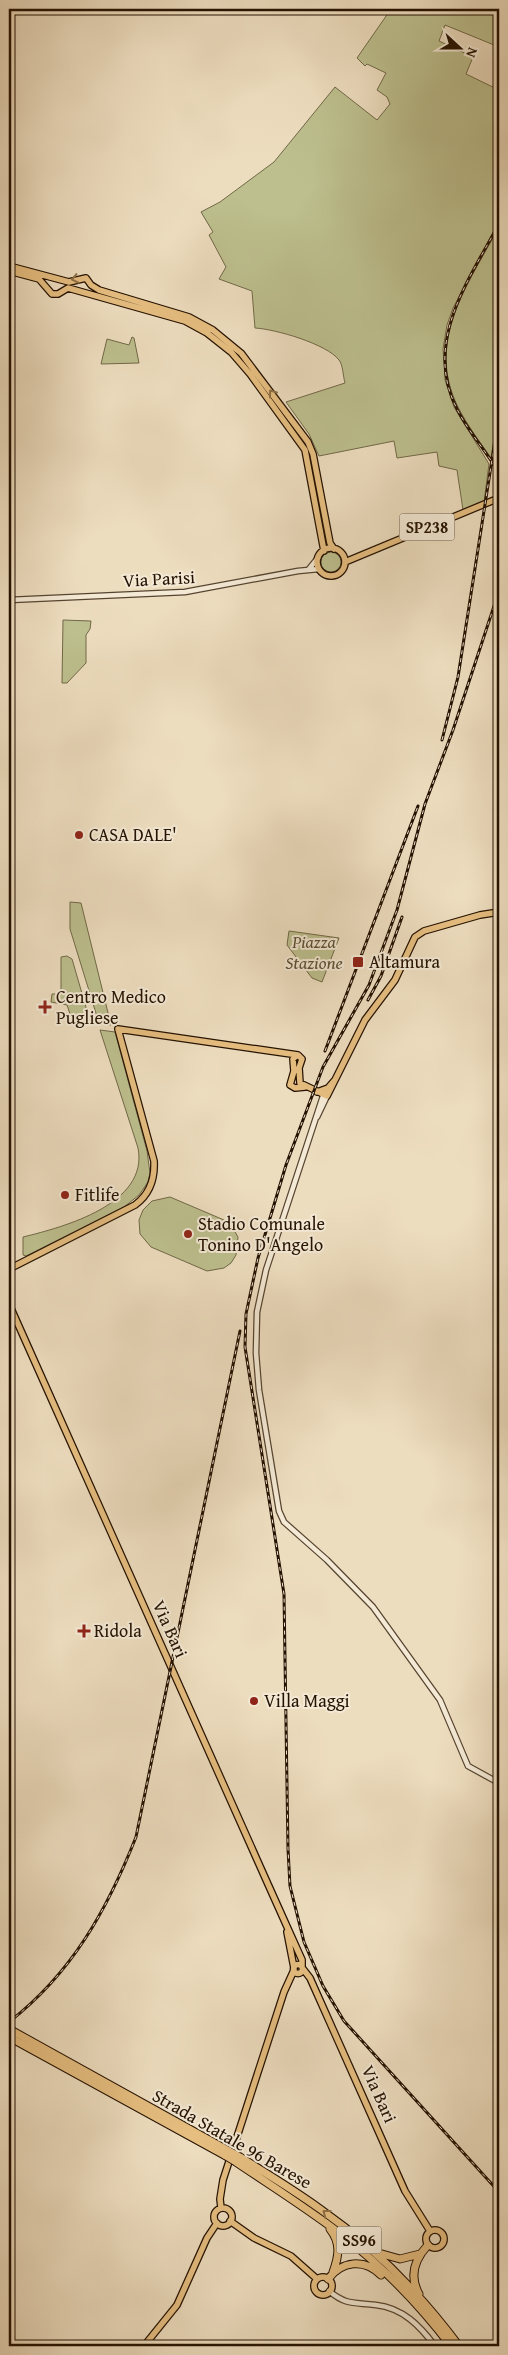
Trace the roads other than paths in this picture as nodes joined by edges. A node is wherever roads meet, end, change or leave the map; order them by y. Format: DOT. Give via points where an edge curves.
graph roads {
  1 [pos="9,266"];
  2 [pos="9,271"];
  3 [pos="54,278"];
  4 [pos="91,285"];
  5 [pos="46,287"];
  6 [pos="85,292"];
  7 [pos="499,498"];
  8 [pos="334,549"];
  9 [pos="324,551"];
  10 [pos="340,552"];
  11 [pos="355,557"];
  12 [pos="318,558"];
  13 [pos="345,562"];
  14 [pos="319,569"];
  15 [pos="309,570"];
  16 [pos="9,600"];
  17 [pos="499,912"];
  18 [pos="296,1060"];
  19 [pos="339,1074"];
  20 [pos="292,1079"];
  21 [pos="301,1084"];
  22 [pos="322,1094"];
  23 [pos="9,1269"];
  24 [pos="9,1304"];
  25 [pos="499,1783"];
  26 [pos="287,1928"];
  27 [pos="298,1970"];
  28 [pos="9,2029"];
  29 [pos="9,2037"];
  30 [pos="18,2039"];
  31 [pos="238,2159"];
  32 [pos="221,2208"];
  33 [pos="317,2216"];
  34 [pos="230,2221"];
  35 [pos="217,2223"];
  36 [pos="430,2231"];
  37 [pos="428,2246"];
  38 [pos="370,2249"];
  39 [pos="420,2254"];
  40 [pos="333,2272"];
  41 [pos="317,2279"];
  42 [pos="328,2279"];
  43 [pos="329,2291"];
  44 [pos="419,2303"];
  45 [pos="144,2346"];
  46 [pos="435,2346"];
  47 [pos="451,2346"];
  48 [pos="459,2346"];
  1 -- 3 [label="main road"];
  2 -- 5 [label="main road" via="38,279"];
  4 -- 3 [label="main road, one-way" via="83,277 69,282"];
  3 -- 5 [label="main road"];
  4 -- 6 [label="main road"];
  8 -- 4 [label="main road, one-way" via="308,442 241,353 196,320"];
  5 -- 6 [label="main road" via="55,295 68,288"];
  6 -- 9 [label="main road" via="185,321 220,342 235,357 305,450"];
  7 -- 11 [label="main road, SP238"];
  8 -- 9 [label="main road"];
  8 -- 10 [label="main road"];
  9 -- 12 [label="main road"];
  10 -- 11 [label="main road"];
  10 -- 13 [label="main road"];
  11 -- 13 [label="main road"];
  12 -- 14 [label="main road"];
  12 -- 15 [label="street"];
  13 -- 14 [label="main road" via="336,575 326,575"];
  14 -- 15 [label="street, Via Parisi"];
  15 -- 16 [label="street, Via Parisi" via="185,592"];
  17 -- 19 [label="main road" via="424,931 415,937 395,980 364,1020"];
  18 -- 20 [label="main road"];
  18 -- 21 [label="main road"];
  18 -- 23 [label="main road" via="282,1054 118,1029 154,1161 150,1189 135,1205"];
  19 -- 22 [label="main road"];
  19 -- 22 [label="main road"];
  20 -- 21 [label="main road"];
  20 -- 21 [label="main road" via="291,1086"];
  21 -- 22 [label="main road"];
  22 -- 25 [label="street" via="266,1270 257,1312 256,1353 260,1390 279,1511 284,1522 349,1582 386,1624 440,1700 468,1766"];
  24 -- 26 [label="main road, Via Bari"];
  26 -- 27 [label="main road"];
  26 -- 27 [label="main road, Via Bari" via="302,1960"];
  27 -- 32 [label="main road" via="287,1984 223,2180"];
  27 -- 36 [label="main road, Via Bari" via="311,1982 406,2191"];
  28 -- 30 [label="highway, Strada Statale 96 Barese / SS96"];
  29 -- 30 [label="highway, Strada Statale 96 Barese / SS96"];
  30 -- 31 [label="highway, Strada Statale 96 Barese / SS96, bridge"];
  31 -- 33 [label="highway, Strada Statale 96 Barese / SS96"];
  38 -- 31 [label="highway, Strada Statale 96 Barese / SS96, one-way" via="321,2209"];
  32 -- 34 [label="main road" via="231,2213"];
  32 -- 35 [label="main road" via="214,2213"];
  33 -- 40 [label="highway" via="331,2230 337,2242 339,2255"];
  33 -- 44 [label="highway, Strada Statale 96 Barese / SS96"];
  34 -- 35 [label="main road" via="226,2225"];
  34 -- 41 [label="main road" via="254,2238 290,2256"];
  35 -- 45 [label="main road" via="177,2306"];
  36 -- 37 [label="main road" via="426,2238"];
  36 -- 37 [label="main road, Via Bari" via="438,2230 444,2239 438,2248"];
  37 -- 39 [label="highway"];
  38 -- 39 [label="highway" via="400,2259"];
  38 -- 44 [label="highway, Strada Statale 96 Barese / SS96"];
  39 -- 44 [label="highway" via="413,2278"];
  40 -- 42 [label="highway"];
  40 -- 44 [label="highway" via="353,2263 371,2267"];
  41 -- 42 [label="main road"];
  41 -- 43 [label="main road" via="314,2284 316,2291 322,2294"];
  42 -- 43 [label="main road" via="331,2283"];
  43 -- 46 [label="street" via="346,2303 377,2305 398,2311 418,2325"];
  44 -- 47 [label="highway, Strada Statale 96 Barese / SS96"];
  44 -- 48 [label="highway, Strada Statale 96 Barese / SS96"];
}
